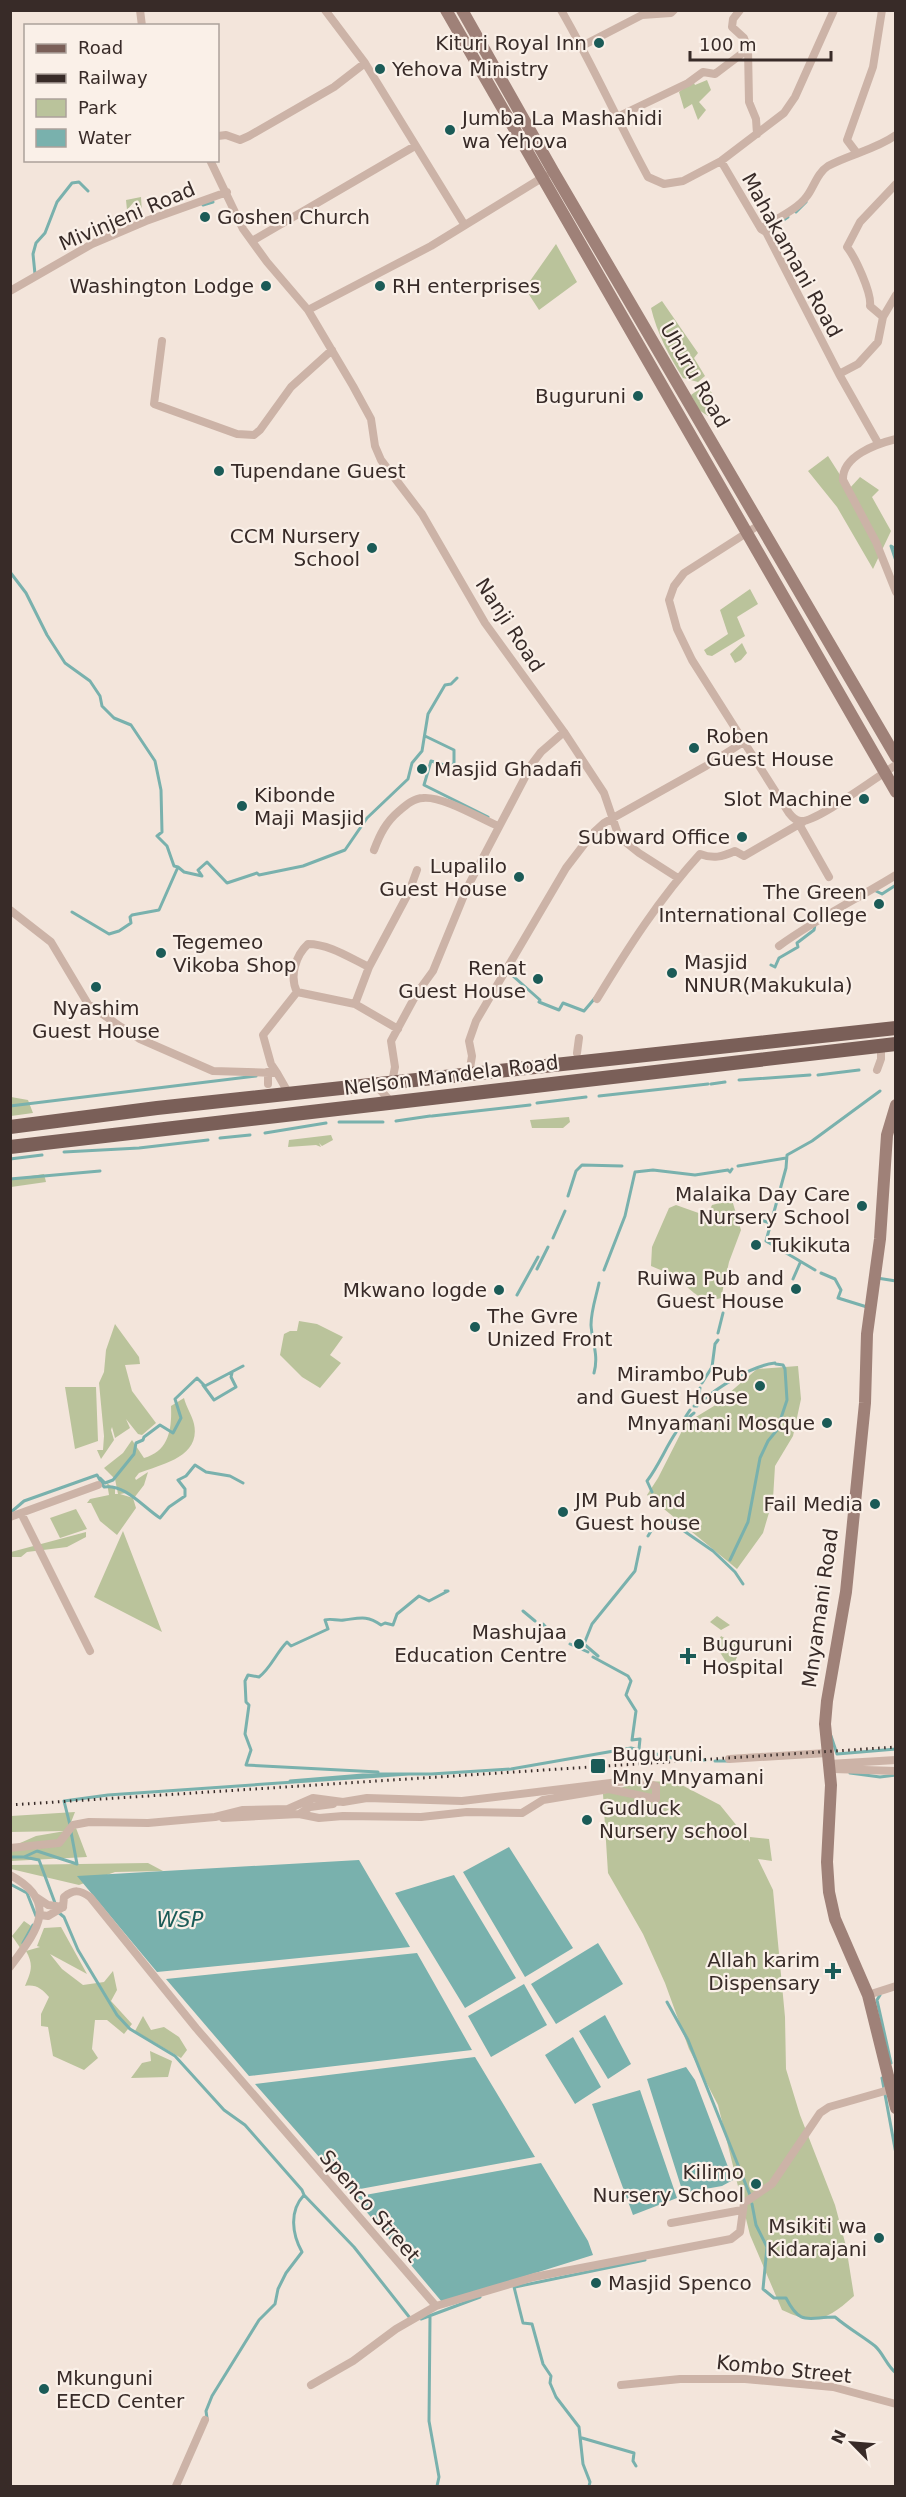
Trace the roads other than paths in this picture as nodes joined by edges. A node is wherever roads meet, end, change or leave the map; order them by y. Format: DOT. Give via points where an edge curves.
graph roads {
  1 [pos="325,10"];
  2 [pos="462,10"];
  3 [pos="561,10"];
  4 [pos="675,10"];
  5 [pos="740,10"];
  6 [pos="834,10"];
  7 [pos="882,10"];
  8 [pos="451,12"];
  9 [pos="582,46"];
  10 [pos="748,49"];
  11 [pos="365,63"];
  12 [pos="615,118"];
  13 [pos="757,134"];
  14 [pos="896,135"];
  15 [pos="219,136"];
  16 [pos="415,146"];
  17 [pos="856,152"];
  18 [pos="721,161"];
  19 [pos="211,162"];
  20 [pos="553,171"];
  21 [pos="542,179"];
  22 [pos="896,184"];
  23 [pos="227,192"];
  24 [pos="464,224"];
  25 [pos="761,229"];
  26 [pos="252,241"];
  27 [pos="10,291"];
  28 [pos="895,299"];
  29 [pos="308,310"];
  30 [pos="883,317"];
  31 [pos="162,341"];
  32 [pos="332,350"];
  33 [pos="839,374"];
  34 [pos="896,439"];
  35 [pos="878,443"];
  36 [pos="759,525"];
  37 [pos="747,532"];
  38 [pos="896,591"];
  39 [pos="564,732"];
  40 [pos="745,741"];
  41 [pos="896,757"];
  42 [pos="896,765"];
  43 [pos="884,772"];
  44 [pos="896,792"];
  45 [pos="614,818"];
  46 [pos="801,823"];
  47 [pos="498,826"];
  48 [pos="374,850"];
  49 [pos="417,870"];
  50 [pos="896,875"];
  51 [pos="829,877"];
  52 [pos="678,878"];
  53 [pos="10,910"];
  54 [pos="779,946"];
  55 [pos="369,967"];
  56 [pos="297,992"];
  57 [pos="597,999"];
  58 [pos="355,1004"];
  59 [pos="896,1028"];
  60 [pos="398,1029"];
  61 [pos="579,1038"];
  62 [pos="896,1044"];
  63 [pos="881,1046"];
  64 [pos="578,1053"];
  65 [pos="877,1070"];
  66 [pos="273,1072"];
  67 [pos="469,1074"];
  68 [pos="392,1083"];
  69 [pos="268,1084"];
  70 [pos="375,1084"];
  71 [pos="289,1094"];
  72 [pos="391,1102"];
  73 [pos="896,1106"];
  74 [pos="10,1127"];
  75 [pos="10,1147"];
  76 [pos="98,1485"];
  77 [pos="21,1513"];
  78 [pos="10,1517"];
  79 [pos="90,1651"];
  80 [pos="729,1759"];
  81 [pos="896,1760"];
  82 [pos="829,1762"];
  83 [pos="896,1771"];
  84 [pos="342,1802"];
  85 [pos="299,1814"];
  86 [pos="215,1817"];
  87 [pos="10,1848"];
  88 [pos="10,1875"];
  89 [pos="36,1897"];
  90 [pos="63,1907"];
  91 [pos="40,1915"];
  92 [pos="10,1967"];
  93 [pos="896,1986"];
  94 [pos="868,1995"];
  95 [pos="892,2087"];
  96 [pos="896,2108"];
  97 [pos="742,2210"];
  98 [pos="671,2223"];
  99 [pos="436,2306"];
  100 [pos="311,2385"];
  101 [pos="621,2385"];
  102 [pos="896,2404"];
  103 [pos="205,2420"];
  104 [pos="176,2487"];
  1 -- 11 [label="street"];
  2 -- 20 [label="main road, Uhuru Road"];
  3 -- 9 [label="street, Mahakamani Road"];
  4 -- 9 [label="street" via="642,15"];
  5 -- 10 [label="street" via="732,27 744,38"];
  6 -- 13 [label="street" via="795,97 784,113"];
  7 -- 17 [label="street" via="873,67 848,140"];
  8 -- 21 [label="main road, Uhuru Road"];
  9 -- 12 [label="street, Mahakamani Road"];
  10 -- 12 [label="street" via="715,74 703,72"];
  10 -- 13 [label="street" via="749,102"];
  11 -- 15 [label="street" via="334,87 249,136 240,140"];
  11 -- 16 [label="street"];
  12 -- 18 [label="street, Mahakamani Road" via="648,177 656,182 683,181"];
  13 -- 18 [label="street"];
  14 -- 17 [label="street"];
  16 -- 24 [label="street"];
  16 -- 26 [label="street"];
  17 -- 25 [label="street" via="826,167 806,197"];
  18 -- 25 [label="street, Mahakamani Road"];
  19 -- 23 [label="street, Mivinjeni Road"];
  20 -- 21 [label="street"];
  20 -- 36 [label="main road, Uhuru Road"];
  21 -- 24 [label="street"];
  21 -- 37 [label="main road, Uhuru Road"];
  22 -- 30 [label="street" via="860,222 847,247 865,282 870,306"];
  23 -- 26 [label="street, Nanji Road"];
  23 -- 27 [label="street, Mivinjeni Road" via="92,244"];
  24 -- 29 [label="street" via="431,246"];
  25 -- 33 [label="street, Mahakamani Road"];
  26 -- 29 [label="street, Nanji Road"];
  28 -- 30 [label="street"];
  29 -- 32 [label="street, Nanji Road"];
  30 -- 33 [label="street" via="878,342 858,364"];
  31 -- 32 [label="street" via="154,404 204,424 254,435 291,387"];
  32 -- 39 [label="street, Nanji Road" via="371,419 381,460 422,514 484,623"];
  33 -- 35 [label="street, Mahakamani Road"];
  34 -- 35 [label="street"];
  35 -- 38 [label="street" via="849,462 843,480 876,542"];
  36 -- 37 [label="street"];
  36 -- 41 [label="main road, Uhuru Road"];
  37 -- 40 [label="street" via="684,573 669,600 692,660"];
  37 -- 43 [label="main road"];
  39 -- 45 [label="street, Nanji Road" via="604,793"];
  39 -- 47 [label="street" via="532,764"];
  40 -- 45 [label="street"];
  40 -- 46 [label="street" via="789,813"];
  42 -- 43 [label="street"];
  43 -- 44 [label="main road"];
  43 -- 46 [label="street"];
  45 -- 52 [label="street, Nanji Road" via="622,841"];
  45 -- 67 [label="street" via="580,847 476,1021 469,1041"];
  46 -- 51 [label="street"];
  46 -- 52 [label="street" via="744,856 735,851 710,858 700,854"];
  47 -- 48 [label="street" via="439,800 423,798 410,802 391,817"];
  47 -- 60 [label="street" via="433,971"];
  49 -- 55 [label="street"];
  50 -- 54 [label="street"];
  52 -- 57 [label="street" via="643,924"];
  53 -- 66 [label="street" via="51,942 88,1004 140,1039 213,1071"];
  55 -- 56 [label="street" via="330,949 308,944 294,969"];
  55 -- 58 [label="street"];
  56 -- 58 [label="street"];
  56 -- 66 [label="street" via="263,1035"];
  58 -- 60 [label="street"];
  59 -- 67 [label="main road, Nelson Mandela Road"];
  60 -- 68 [label="street" via="392,1041"];
  61 -- 64 [label="street"];
  62 -- 63 [label="main road, Nelson Mandela Road"];
  63 -- 65 [label="street"];
  63 -- 72 [label="main road, Nelson Mandela Road"];
  66 -- 69 [label="street"];
  66 -- 71 [label="street"];
  67 -- 68 [label="main road, Nelson Mandela Road"];
  68 -- 70 [label="main road, Nelson Mandela Road"];
  70 -- 71 [label="main road, Nelson Mandela Road"];
  70 -- 72 [label="street"];
  71 -- 74 [label="main road, Nelson Mandela Road"];
  72 -- 75 [label="main road, Nelson Mandela Road"];
  73 -- 82 [label="main road, Mnyamani Road" via="888,1133 881,1232 867,1334 865,1403 846,1592 827,1701"];
  76 -- 77 [label="street"];
  77 -- 78 [label="street"];
  77 -- 79 [label="street"];
  80 -- 82 [label="street"];
  81 -- 82 [label="street"];
  82 -- 83 [label="street"];
  82 -- 94 [label="main road, Mnyamani Road" via="829,1892 839,1928"];
  84 -- 85 [label="street" via="310,1807"];
  84 -- 85 [label="street" via="367,1798 462,1801 635,1780 656,1786 656,1799 609,1789 543,1800 522,1813 319,1818"];
  84 -- 86 [label="street" via="313,1798 288,1809 243,1810"];
  85 -- 86 [label="street"];
  86 -- 87 [label="street" via="148,1823 89,1822 73,1825 59,1843"];
  88 -- 89 [label="street"];
  89 -- 90 [label="street" via="48,1905"];
  89 -- 91 [label="street"];
  90 -- 91 [label="street" via="48,1916"];
  90 -- 99 [label="street, Spenco Street" via="64,1897 72,1891 82,1891 90,1897 196,2028"];
  91 -- 92 [label="street" via="38,1929"];
  93 -- 94 [label="street"];
  94 -- 95 [label="main road, Mnyamani Road"];
  95 -- 96 [label="main road, Mnyamani Road"];
  95 -- 97 [label="street" via="820,2113 772,2184 747,2201"];
  97 -- 98 [label="street"];
  97 -- 99 [label="street" via="740,2232 731,2239 534,2277"];
  99 -- 100 [label="street"];
  101 -- 102 [label="street, Kombo Street" via="725,2378 827,2386"];
  103 -- 104 [label="street"];
}
